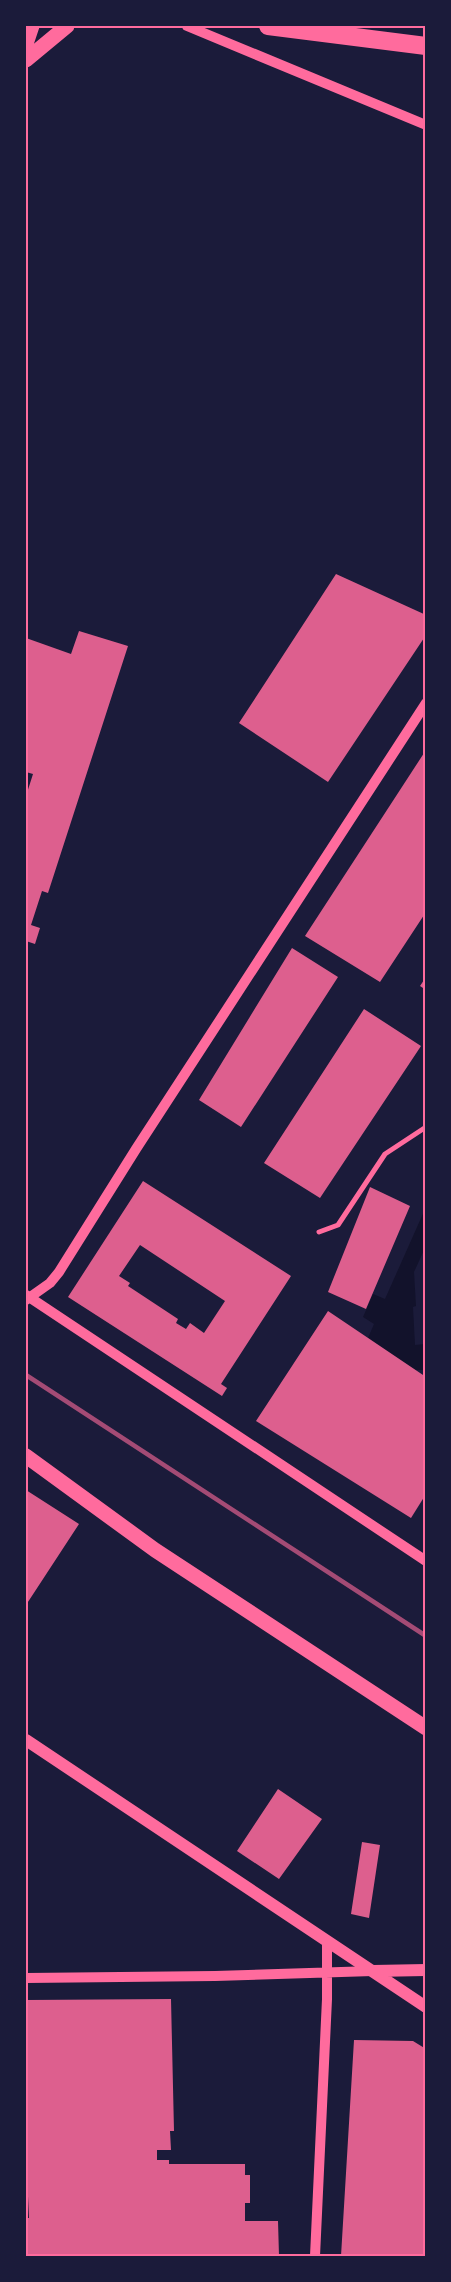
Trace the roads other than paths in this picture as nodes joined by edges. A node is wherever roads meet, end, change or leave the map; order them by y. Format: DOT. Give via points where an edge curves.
graph roads {
  1 [pos="32,26"];
  2 [pos="67,26"];
  3 [pos="187,26"];
  4 [pos="268,26"];
  5 [pos="26,44"];
  6 [pos="426,46"];
  7 [pos="26,60"];
  8 [pos="426,125"];
  9 [pos="426,702"];
  10 [pos="426,1127"];
  11 [pos="319,1232"];
  12 [pos="27,1297"];
  13 [pos="26,1456"];
  14 [pos="426,1561"];
  15 [pos="426,1728"];
  16 [pos="26,1740"];
  17 [pos="327,1941"];
  18 [pos="426,1970"];
  19 [pos="374,1971"];
  20 [pos="327,1973"];
  21 [pos="26,1978"];
  22 [pos="426,2007"];
  23 [pos="315,2256"];
  1 -- 5 [label="main road"];
  2 -- 7 [label="main road"];
  3 -- 8 [label="street"];
  4 -- 6 [label="highway"];
  9 -- 12 [label="street" via="59,1272 50,1283"];
  10 -- 11 [label="street" via="385,1154 338,1225"];
  12 -- 14 [label="street"];
  13 -- 15 [label="main road" via="155,1550"];
  16 -- 17 [label="main road"];
  17 -- 19 [label="main road"];
  17 -- 20 [label="street"];
  18 -- 19 [label="main road"];
  19 -- 20 [label="street"];
  19 -- 22 [label="main road"];
  20 -- 21 [label="street"];
  20 -- 23 [label="street"];
}
